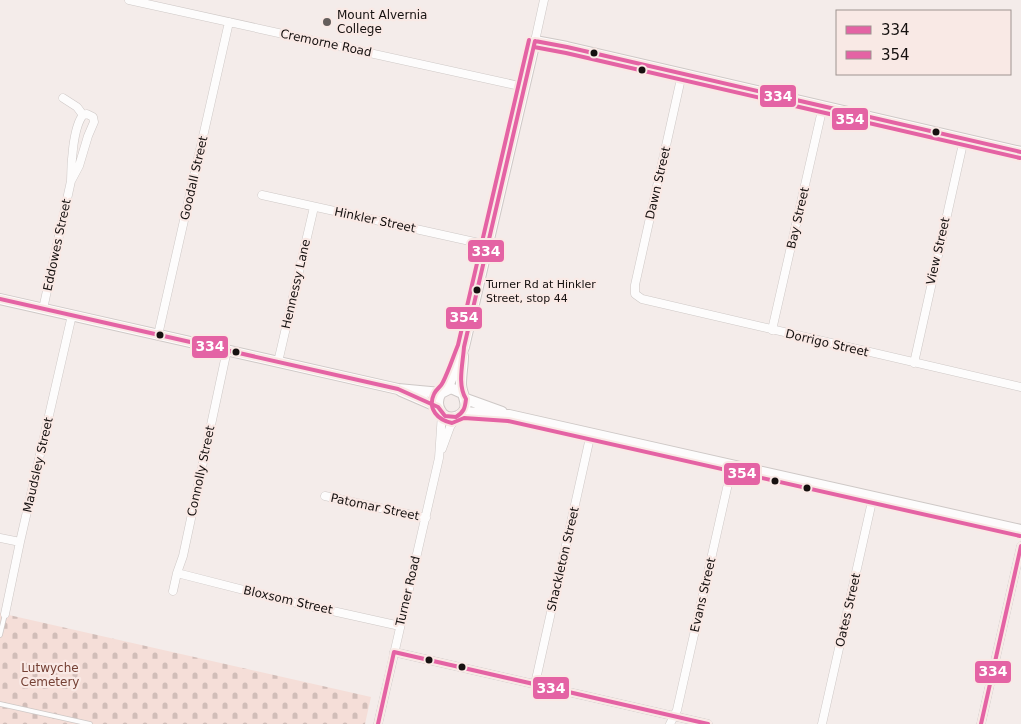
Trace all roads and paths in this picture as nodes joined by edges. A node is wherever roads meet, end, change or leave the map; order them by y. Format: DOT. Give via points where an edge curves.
graph roads {
  1 [pos="128,0"];
  2 [pos="544,0"];
  3 [pos="229,22"];
  4 [pos="535,41"];
  5 [pos="682,74"];
  6 [pos="524,87"];
  7 [pos="63,98"];
  8 [pos="823,106"];
  9 [pos="83,115"];
  10 [pos="964,139"];
  11 [pos="1021,152"];
  12 [pos="71,181"];
  13 [pos="262,195"];
  14 [pos="314,207"];
  15 [pos="488,244"];
  16 [pos="635,294"];
  17 [pos="0,299"];
  18 [pos="43,309"];
  19 [pos="72,315"];
  20 [pos="772,330"];
  21 [pos="158,335"];
  22 [pos="464,347"];
  23 [pos="226,350"];
  24 [pos="278,362"];
  25 [pos="914,362"];
  26 [pos="1021,387"];
  27 [pos="398,389"];
  28 [pos="444,391"];
  29 [pos="464,396"];
  30 [pos="440,410"];
  31 [pos="460,414"];
  32 [pos="509,415"];
  33 [pos="591,434"];
  34 [pos="439,458"];
  35 [pos="732,466"];
  36 [pos="325,496"];
  37 [pos="873,497"];
  38 [pos="426,518"];
  39 [pos="1021,530"];
  40 [pos="0,538"];
  41 [pos="20,542"];
  42 [pos="1021,546"];
  43 [pos="176,573"];
  44 [pos="173,591"];
  45 [pos="5,614"];
  46 [pos="400,626"];
  47 [pos="0,635"];
  48 [pos="394,652"];
  49 [pos="534,684"];
  50 [pos="0,704"];
  51 [pos="674,716"];
  52 [pos="90,724"];
  53 [pos="378,724"];
  54 [pos="670,724"];
  55 [pos="708,724"];
  56 [pos="822,724"];
  57 [pos="981,724"];
  1 -- 3 [label="street, Cremorne Road"];
  2 -- 4 [label="street, Turner Road"];
  3 -- 6 [label="street, Cremorne Road"];
  3 -- 21 [label="street, Goodall Street"];
  4 -- 5 [label="street"];
  4 -- 6 [label="street, Turner Road"];
  5 -- 8 [label="street"];
  5 -- 16 [label="street, Dawn Street"];
  6 -- 15 [label="street, Turner Road"];
  7 -- 9 [label="street, Eddowes Street"];
  8 -- 10 [label="street"];
  8 -- 20 [label="street, Bay Street"];
  9 -- 12 [label="street, Eddowes Street" via="73,152"];
  9 -- 12 [label="street, Eddowes Street" via="90,115 94,122"];
  10 -- 11 [label="street"];
  10 -- 25 [label="street, View Street"];
  12 -- 18 [label="street, Eddowes Street"];
  13 -- 14 [label="street, Hinkler Street"];
  14 -- 15 [label="street, Hinkler Street"];
  14 -- 24 [label="street, Hennessy Lane"];
  15 -- 22 [label="street, Turner Road"];
  16 -- 20 [label="street, Dorrigo Street" via="642,299"];
  17 -- 18 [label="street"];
  18 -- 19 [label="street"];
  19 -- 21 [label="street"];
  19 -- 41 [label="street, Maudsley Street"];
  20 -- 25 [label="street, Dorrigo Street"];
  21 -- 23 [label="street"];
  22 -- 28 [label="street, Turner Road"];
  22 -- 29 [label="street, Turner Road" via="461,379"];
  23 -- 24 [label="street"];
  23 -- 43 [label="street, Connolly Street" via="183,556"];
  24 -- 27 [label="street"];
  25 -- 26 [label="street, Dorrigo Street"];
  27 -- 28 [label="street"];
  27 -- 30 [label="street"];
  28 -- 29 [label="street" via="455,389"];
  28 -- 30 [label="street, Turner Road" via="439,397"];
  29 -- 31 [label="street, Turner Road" via="466,403"];
  29 -- 32 [label="street"];
  30 -- 31 [label="street" via="449,417"];
  30 -- 34 [label="street, Turner Road"];
  31 -- 32 [label="street"];
  31 -- 34 [label="street, Turner Road" via="450,427"];
  32 -- 33 [label="street"];
  33 -- 35 [label="street"];
  33 -- 49 [label="street, Shackleton Street"];
  34 -- 38 [label="street, Turner Road"];
  35 -- 37 [label="street"];
  35 -- 51 [label="street, Evans Street"];
  36 -- 38 [label="street, Patomar Street"];
  37 -- 39 [label="street"];
  37 -- 56 [label="street, Oates Street"];
  38 -- 46 [label="street, Turner Road"];
  40 -- 41 [label="street"];
  41 -- 45 [label="street, Maudsley Street"];
  42 -- 57 [label="street"];
  43 -- 44 [label="street, Connolly Street"];
  43 -- 46 [label="street, Bloxsom Street"];
  45 -- 47 [label="lane"];
  46 -- 48 [label="street, Turner Road"];
  48 -- 49 [label="street"];
  48 -- 53 [label="street, Turner Road"];
  49 -- 51 [label="street"];
  50 -- 52 [label="lane"];
  51 -- 54 [label="street, Evans Street"];
  51 -- 55 [label="street"];
}
